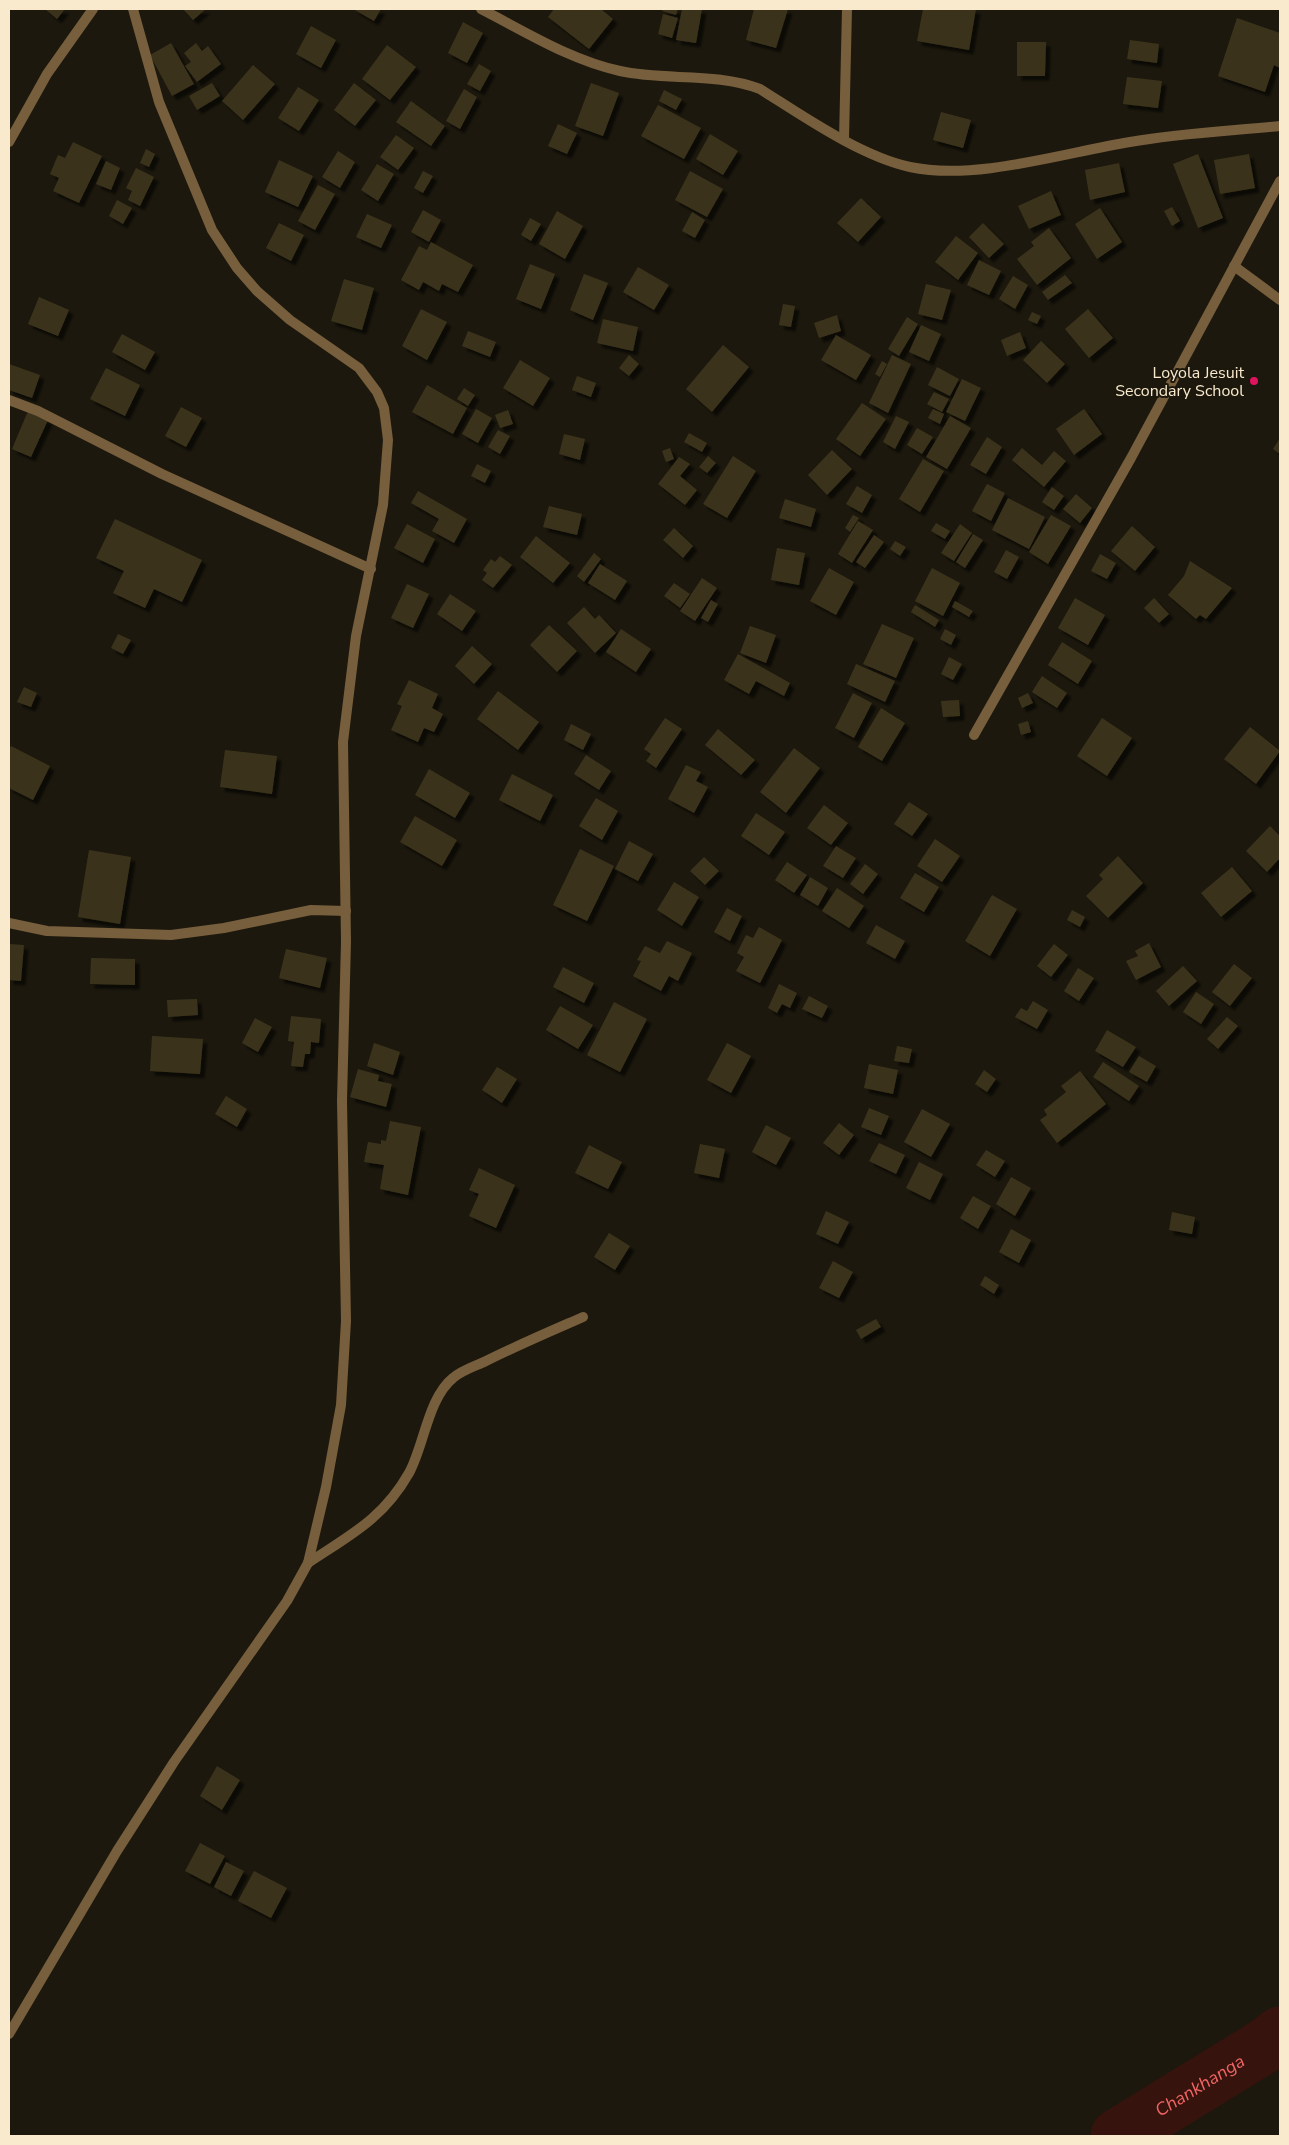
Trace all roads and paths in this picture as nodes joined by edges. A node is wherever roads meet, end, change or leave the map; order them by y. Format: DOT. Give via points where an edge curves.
graph roads {
  1 [pos="93,9"];
  2 [pos="133,9"];
  3 [pos="481,9"];
  4 [pos="847,9"];
  5 [pos="1280,126"];
  6 [pos="844,139"];
  7 [pos="9,142"];
  8 [pos="1280,182"];
  9 [pos="1234,266"];
  10 [pos="1280,300"];
  11 [pos="9,400"];
  12 [pos="372,569"];
  13 [pos="974,735"];
  14 [pos="346,911"];
  15 [pos="9,923"];
  16 [pos="583,1317"];
  17 [pos="308,1562"];
  18 [pos="9,2034"];
  1 -- 7 [label="street" via="47,74"];
  2 -- 12 [label="street" via="159,102 212,230 237,268 258,291 290,320 359,368 377,392 384,408 387,468"];
  3 -- 6 [label="street" via="565,52 621,72 744,83 760,89"];
  4 -- 6 [label="street"];
  5 -- 6 [label="street" via="1131,142 948,172 910,167 872,155"];
  8 -- 9 [label="street"];
  9 -- 10 [label="street"];
  9 -- 13 [label="street" via="1131,458"];
  11 -- 12 [label="street" via="38,411 162,474"];
  12 -- 14 [label="street" via="356,636 342,742"];
  14 -- 15 [label="street" via="311,910 171,935 47,931"];
  14 -- 17 [label="street" via="342,1100 345,1331 341,1405"];
  16 -- 17 [label="street" via="453,1378 434,1405 408,1474 382,1512"];
  17 -- 18 [label="street" via="287,1601 174,1762 117,1850"];
}
